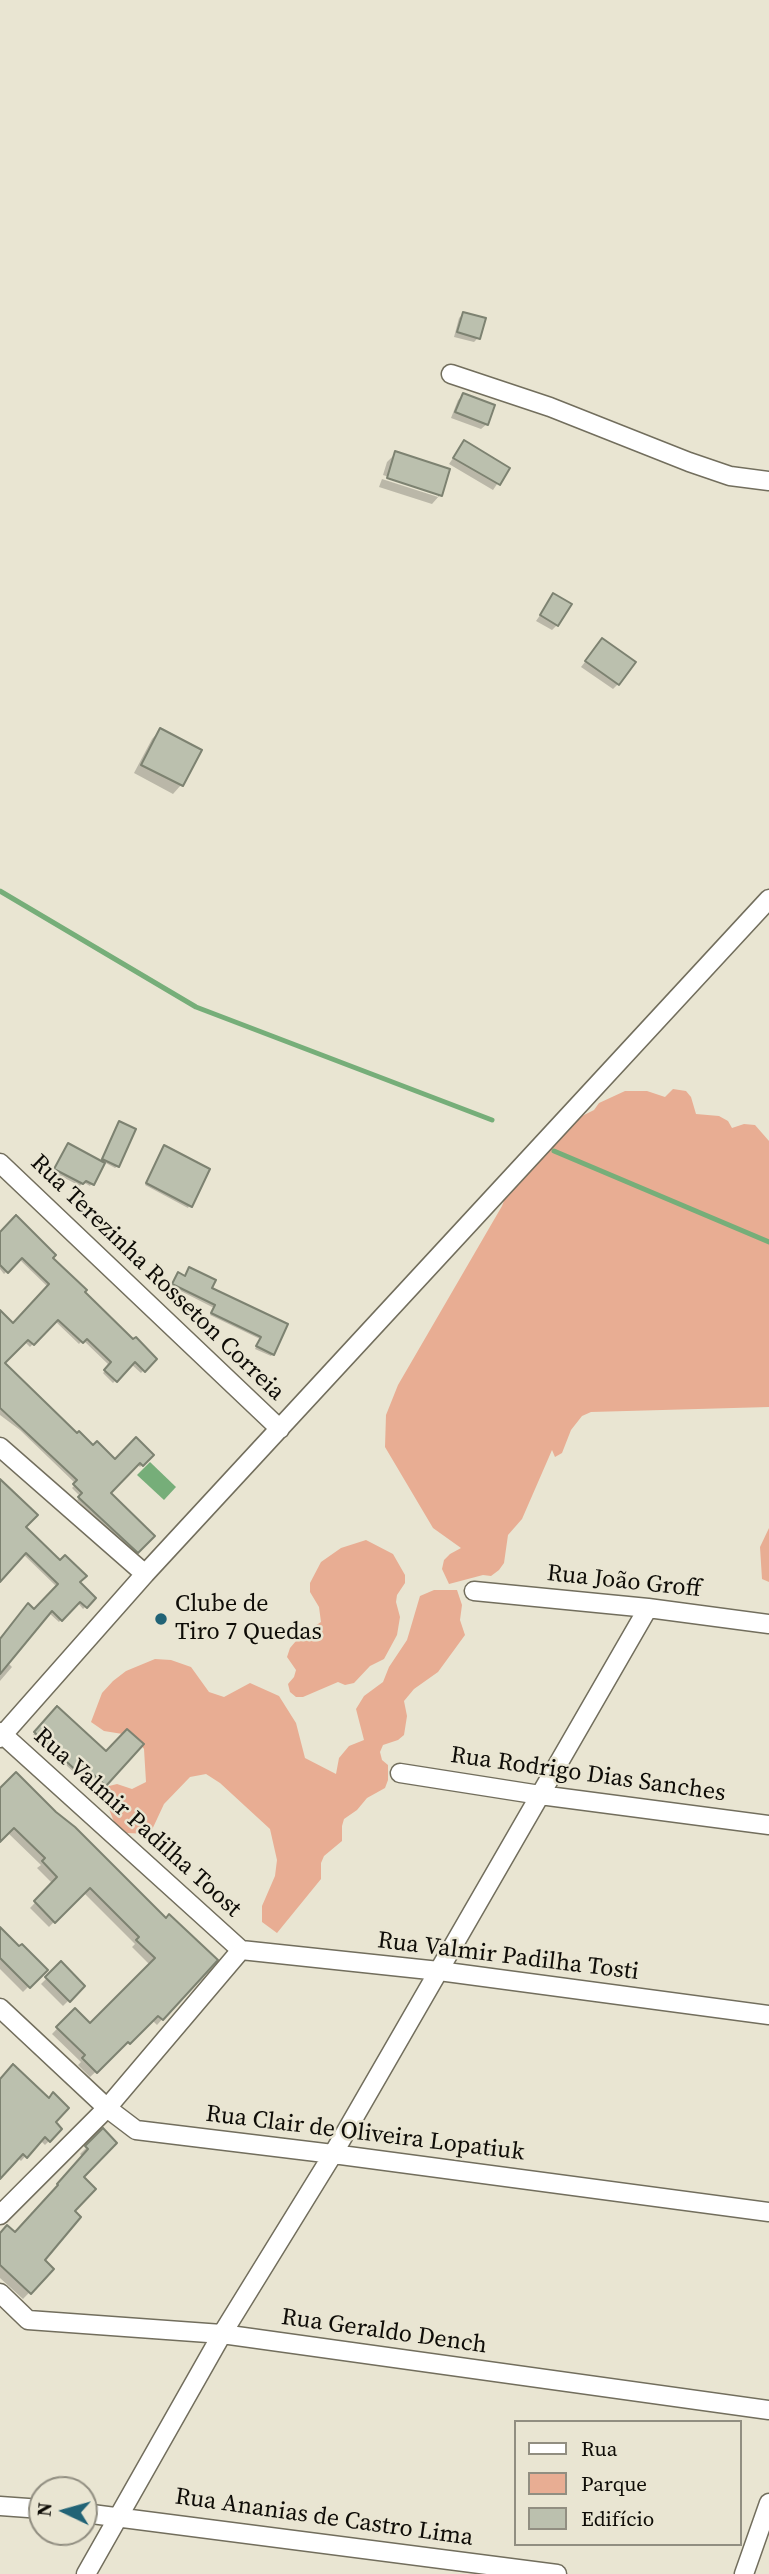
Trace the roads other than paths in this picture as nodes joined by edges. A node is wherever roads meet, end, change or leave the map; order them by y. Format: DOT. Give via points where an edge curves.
graph roads {
  1 [pos="451,374"];
  2 [pos="769,481"];
  3 [pos="769,899"];
  4 [pos="0,1165"];
  5 [pos="280,1429"];
  6 [pos="0,1447"];
  7 [pos="145,1574"];
  8 [pos="474,1591"];
  9 [pos="648,1608"];
  10 [pos="769,1624"];
  11 [pos="1,1735"];
  12 [pos="400,1773"];
  13 [pos="540,1795"];
  14 [pos="769,1825"];
  15 [pos="241,1950"];
  16 [pos="439,1972"];
  17 [pos="0,2008"];
  18 [pos="769,2015"];
  19 [pos="107,2108"];
  20 [pos="333,2154"];
  21 [pos="769,2212"];
  22 [pos="0,2215"];
  23 [pos="0,2293"];
  24 [pos="222,2334"];
  25 [pos="769,2410"];
  26 [pos="769,2503"];
  27 [pos="0,2505"];
  28 [pos="28,2508"];
  29 [pos="98,2514"];
  30 [pos="118,2516"];
  31 [pos="86,2574"];
  32 [pos="557,2574"];
  33 [pos="744,2574"];
  1 -- 2 [label="street" via="550,407 689,463 730,476"];
  3 -- 5 [label="street"];
  4 -- 5 [label="street, Rua Terezinha Rosseton Correia"];
  5 -- 7 [label="street"];
  6 -- 7 [label="street"];
  7 -- 11 [label="street"];
  8 -- 9 [label="street, Rua João Groff"];
  9 -- 10 [label="street, Rua João Groff"];
  9 -- 13 [label="street"];
  11 -- 15 [label="street, Rua Valmir Padilha Toost"];
  12 -- 13 [label="street, Rua Rodrigo Dias Sanches"];
  13 -- 14 [label="street, Rua Rodrigo Dias Sanches"];
  13 -- 16 [label="street"];
  15 -- 16 [label="street, Rua Valmir Padilha Tosti"];
  15 -- 19 [label="street"];
  16 -- 18 [label="street, Rua Valmir Padilha Tosti"];
  16 -- 20 [label="street"];
  17 -- 19 [label="street, Rua Clair de Oliveira Lopatiuk"];
  19 -- 20 [label="street, Rua Clair de Oliveira Lopatiuk" via="136,2130"];
  19 -- 22 [label="street"];
  20 -- 21 [label="street, Rua Clair de Oliveira Lopatiuk"];
  20 -- 24 [label="street"];
  23 -- 24 [label="street, Rua Geraldo Dench" via="28,2320"];
  24 -- 25 [label="street, Rua Geraldo Dench"];
  24 -- 30 [label="street"];
  26 -- 33 [label="street"];
  27 -- 28 [label="street"];
  29 -- 30 [label="street, Rua Ananias de Castro Lima"];
  30 -- 31 [label="street"];
  30 -- 32 [label="street, Rua Ananias de Castro Lima"];
}
